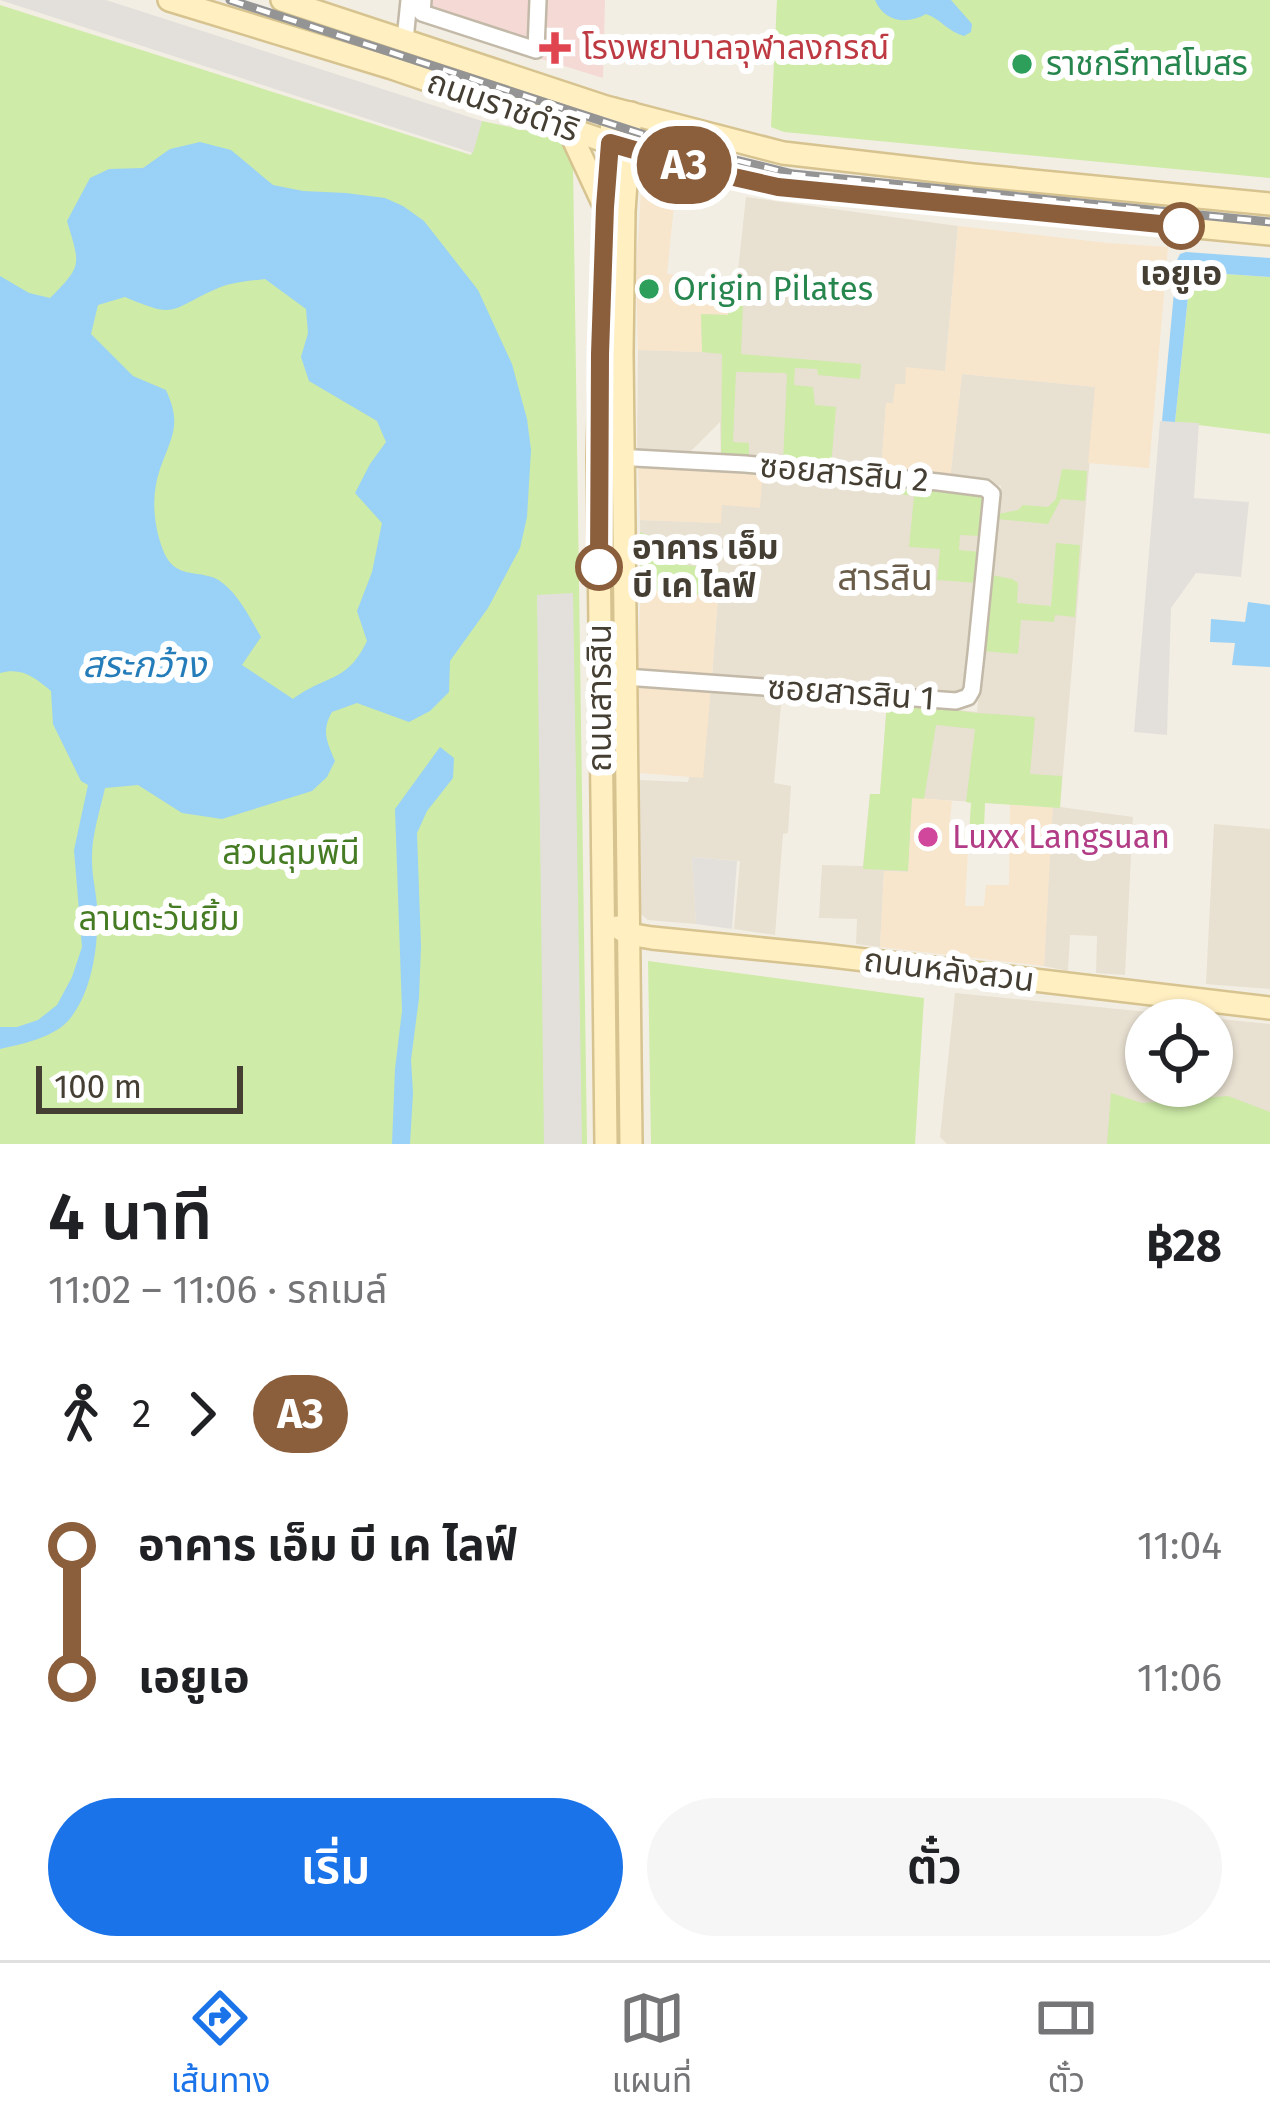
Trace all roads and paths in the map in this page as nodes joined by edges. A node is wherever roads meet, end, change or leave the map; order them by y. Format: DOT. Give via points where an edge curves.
graph roads {
  1 [pos="170,0"];
  2 [pos="282,0"];
  3 [pos="409,0"];
  4 [pos="423,0"];
  5 [pos="538,0"];
  6 [pos="331,16"];
  7 [pos="406,40"];
  8 [pos="321,46"];
  9 [pos="622,111"];
  10 [pos="568,128"];
  11 [pos="619,146"];
  12 [pos="1063,184"];
  13 [pos="1270,204"];
  14 [pos="605,207"];
  15 [pos="1059,214"];
  16 [pos="1270,234"];
  17 [pos="612,327"];
  18 [pos="611,354"];
  19 [pos="598,456"];
  20 [pos="622,457"];
  21 [pos="983,590"];
  22 [pos="626,677"];
  23 [pos="602,908"];
  24 [pos="628,934"];
  25 [pos="1270,1008"];
  26 [pos="606,1144"];
  27 [pos="631,1144"];
  1 -- 8 [label="street, ถนนราชดำริ"];
  2 -- 6 [label="street, ถนนราชดำริ"];
  3 -- 7 [label="street"];
  4 -- 5 [label="street" via="422,13 536,50"];
  6 -- 7 [label="street, ถนนราชดำริ"];
  6 -- 8 [label="street"];
  7 -- 9 [label="street, ถนนราชดำริ"];
  8 -- 10 [label="street, ถนนราชดำริ"];
  9 -- 11 [label="street, ถนนสารสิน"];
  9 -- 12 [label="street, ถนนราชดำริ" via="783,153"];
  10 -- 11 [label="street, ถนนราชดำริ"];
  10 -- 14 [label="street"];
  11 -- 14 [label="street, ถนนสารสิน"];
  11 -- 15 [label="street, ถนนราชดำริ" via="778,187"];
  11 -- 17 [label="street, ถนนสารสิน" via="624,212"];
  12 -- 13 [label="street, ถนนราชดำริ"];
  12 -- 15 [label="street"];
  14 -- 17 [label="street, ถนนสารสิน"];
  15 -- 16 [label="street, ถนนราชดำริ"];
  17 -- 18 [label="street, ถนนสารสิน"];
  18 -- 19 [label="street, ถนนสารสิน"];
  18 -- 20 [label="street, ถนนสารสิน"];
  19 -- 20 [label="street, ซอยสารสิน 2"];
  19 -- 23 [label="street, ถนนสารสิน"];
  20 -- 21 [label="street, ซอยสารสิน 2" via="985,488 992,500"];
  20 -- 22 [label="street, ถนนสารสิน"];
  21 -- 22 [label="street, ซอยสารสิน 1" via="972,689 961,700"];
  22 -- 24 [label="street, ถนนสารสิน"];
  23 -- 24 [label="street"];
  23 -- 26 [label="street, ถนนสารสิน"];
  24 -- 25 [label="street, ถนนหลังสวน"];
  24 -- 27 [label="street, ถนนสารสิน"];
}
